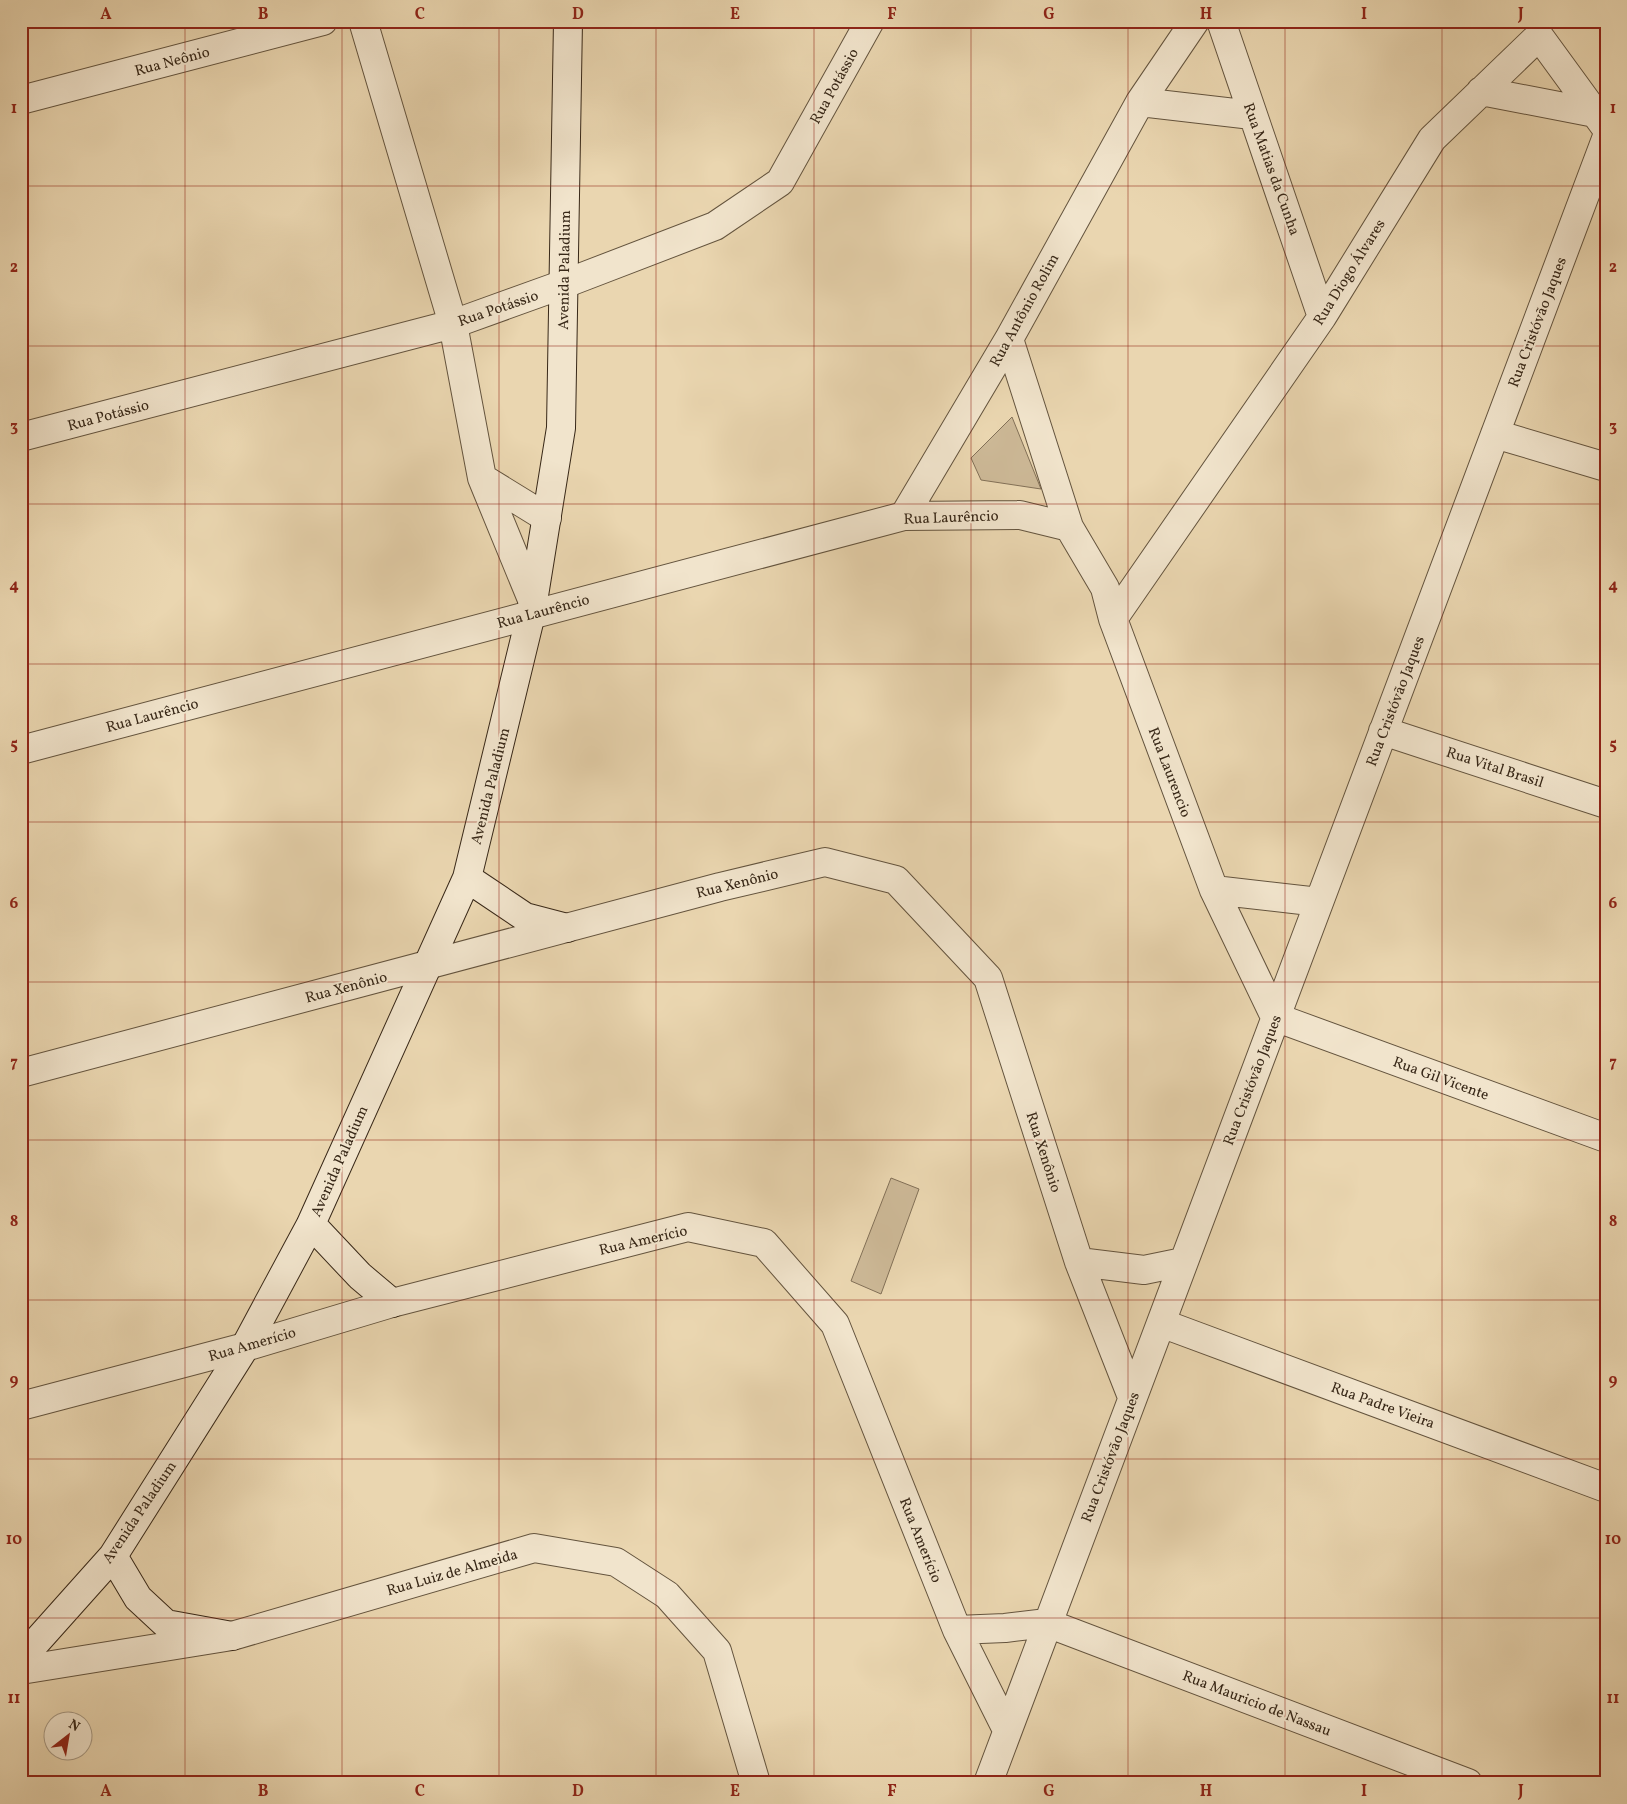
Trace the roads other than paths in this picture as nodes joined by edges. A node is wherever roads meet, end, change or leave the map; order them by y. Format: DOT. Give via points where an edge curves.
graph roads {
  1 [pos="323,21"];
  2 [pos="363,21"];
  3 [pos="568,21"];
  4 [pos="870,21"];
  5 [pos="1195,21"];
  6 [pos="1221,21"];
  7 [pos="1535,28"];
  8 [pos="1481,91"];
  9 [pos="21,100"];
  10 [pos="1140,102"];
  11 [pos="1252,115"];
  12 [pos="1600,120"];
  13 [pos="1606,139"];
  14 [pos="564,284"];
  15 [pos="1322,317"];
  16 [pos="453,324"];
  17 [pos="1009,339"];
  18 [pos="1495,434"];
  19 [pos="21,438"];
  20 [pos="1606,467"];
  21 [pos="482,478"];
  22 [pos="904,516"];
  23 [pos="546,518"];
  24 [pos="1070,527"];
  25 [pos="532,608"];
  26 [pos="1113,619"];
  27 [pos="1383,731"];
  28 [pos="21,750"];
  29 [pos="1606,804"];
  30 [pos="467,878"];
  31 [pos="1214,890"];
  32 [pos="1319,902"];
  33 [pos="567,928"];
  34 [pos="428,965"];
  35 [pos="1276,1017"];
  36 [pos="21,1074"];
  37 [pos="1606,1138"];
  38 [pos="311,1224"];
  39 [pos="1079,1262"];
  40 [pos="1183,1262"];
  41 [pos="392,1303"];
  42 [pos="1160,1323"];
  43 [pos="246,1347"];
  44 [pos="1132,1397"];
  45 [pos="21,1406"];
  46 [pos="1606,1488"];
  47 [pos="113,1556"];
  48 [pos="1047,1624"];
  49 [pos="957,1630"];
  50 [pos="232,1636"];
  51 [pos="21,1660"];
  52 [pos="21,1670"];
  53 [pos="1007,1730"];
  54 [pos="756,1783"];
  55 [pos="988,1783"];
  56 [pos="1468,1783"];
  1 -- 9 [label="street, Rua Neônio"];
  2 -- 16 [label="street"];
  3 -- 14 [label="street, Avenida Paladium"];
  4 -- 14 [label="street, Rua Potássio" via="780,182 715,226"];
  5 -- 10 [label="street, Rua Antônio Rolim"];
  6 -- 11 [label="street, Rua Matias da Cunha"];
  7 -- 8 [label="street, Rua Diogo Álvares"];
  7 -- 12 [label="street, Rua Diogo Álvares"];
  8 -- 12 [label="street"];
  8 -- 15 [label="street, Rua Diogo Álvares" via="1432,139"];
  10 -- 11 [label="street"];
  10 -- 17 [label="street, Rua Antônio Rolim"];
  11 -- 15 [label="street, Rua Matias da Cunha"];
  13 -- 18 [label="street, Rua Cristóvão Jaques"];
  14 -- 16 [label="street, Rua Potássio"];
  14 -- 23 [label="street, Avenida Paladium" via="561,428"];
  15 -- 26 [label="street, Rua Diogo Álvares"];
  16 -- 19 [label="street, Rua Potássio"];
  16 -- 21 [label="street"];
  17 -- 22 [label="street, Rua Antônio Rolim"];
  17 -- 24 [label="street, Rua Laurencio"];
  18 -- 20 [label="street"];
  18 -- 27 [label="street, Rua Cristóvão Jaques"];
  21 -- 23 [label="street"];
  21 -- 25 [label="street"];
  22 -- 24 [label="street, Rua Laurêncio" via="1020,515"];
  22 -- 25 [label="street, Rua Laurêncio"];
  23 -- 25 [label="street, Avenida Paladium"];
  24 -- 26 [label="street, Rua Laurencio" via="1105,588"];
  25 -- 28 [label="street, Rua Laurêncio"];
  25 -- 30 [label="street, Avenida Paladium"];
  26 -- 31 [label="street, Rua Laurencio"];
  27 -- 29 [label="street, Rua Vital Brasil"];
  27 -- 32 [label="street, Rua Cristóvão Jaques"];
  30 -- 33 [label="street" via="525,917"];
  30 -- 34 [label="street, Avenida Paladium"];
  31 -- 32 [label="street"];
  31 -- 35 [label="street, Rua Laurencio"];
  32 -- 35 [label="street, Rua Cristóvão Jaques"];
  33 -- 34 [label="street, Rua Xenônio"];
  33 -- 39 [label="street, Rua Xenônio" via="825,862 896,880 988,978"];
  34 -- 36 [label="street, Rua Xenônio"];
  34 -- 38 [label="street, Avenida Paladium"];
  35 -- 37 [label="street, Rua Gil Vicente"];
  35 -- 40 [label="street, Rua Cristóvão Jaques"];
  38 -- 41 [label="street" via="360,1276"];
  38 -- 43 [label="street, Avenida Paladium"];
  39 -- 40 [label="street" via="1144,1270"];
  39 -- 44 [label="street, Rua Xenônio"];
  40 -- 42 [label="street, Rua Cristóvão Jaques"];
  41 -- 43 [label="street, Rua Amerício"];
  41 -- 49 [label="street, Rua Amerício" via="688,1227 764,1243 835,1324"];
  42 -- 44 [label="street, Rua Cristóvão Jaques"];
  42 -- 46 [label="street, Rua Padre Vieira"];
  43 -- 45 [label="street, Rua Amerício"];
  43 -- 47 [label="street, Avenida Paladium"];
  44 -- 48 [label="street, Rua Cristóvão Jaques"];
  47 -- 50 [label="street" via="138,1598 166,1624"];
  47 -- 51 [label="street, Avenida Paladium"];
  48 -- 49 [label="street"];
  48 -- 53 [label="street, Rua Cristóvão Jaques"];
  48 -- 56 [label="street, Rua Mauricio de Nassau"];
  49 -- 53 [label="street, Rua Amerício"];
  50 -- 52 [label="street, Rua Luiz de Almeida"];
  50 -- 54 [label="street, Rua Luiz de Almeida" via="534,1548 616,1562 667,1595 716,1652"];
  53 -- 55 [label="street, Rua Cristóvão Jaques"];
}
